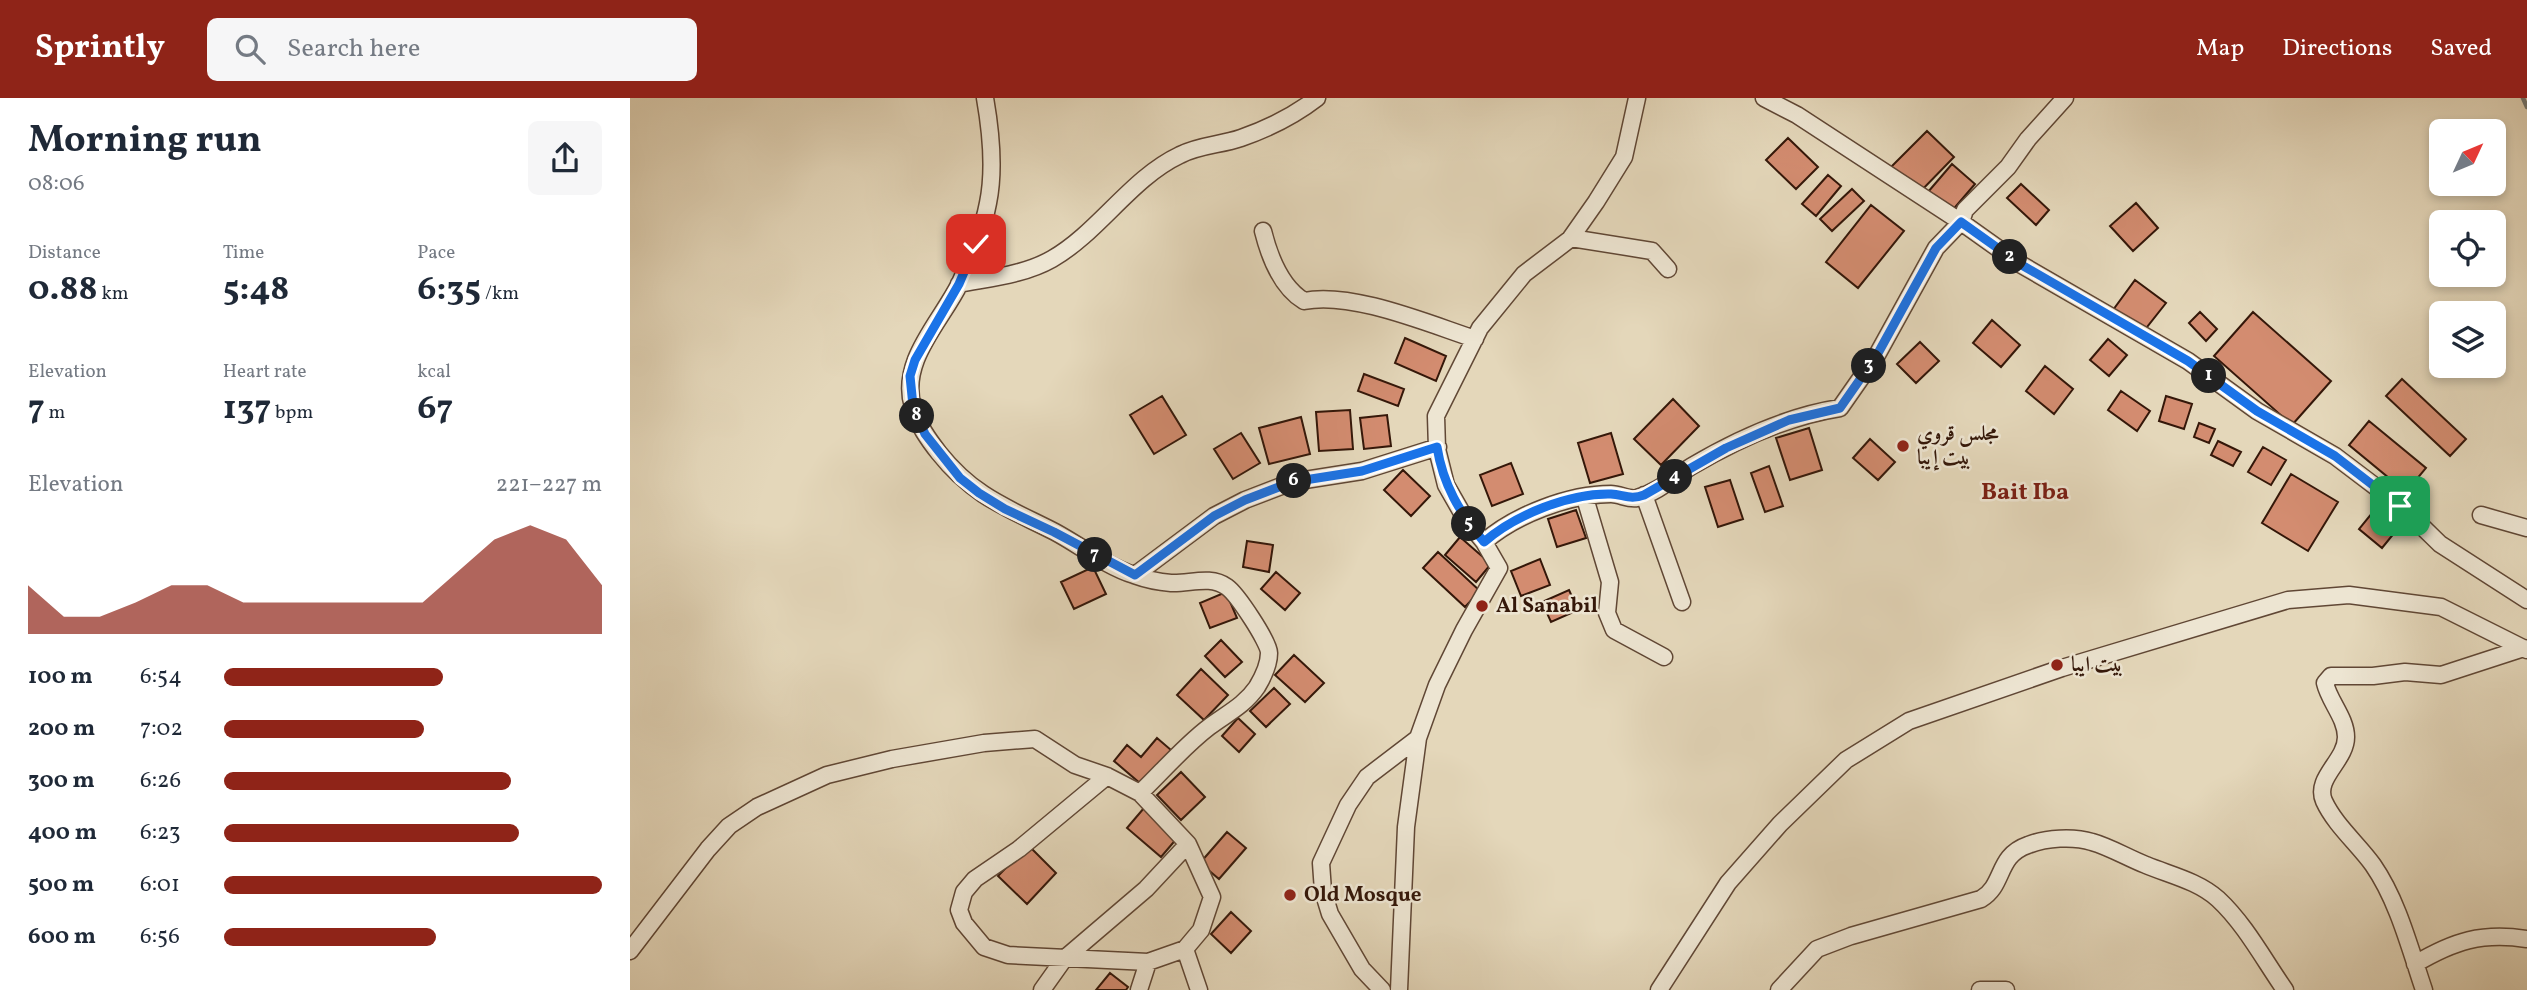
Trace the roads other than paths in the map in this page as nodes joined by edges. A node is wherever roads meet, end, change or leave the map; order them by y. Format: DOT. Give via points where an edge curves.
graph roads {
  1 [pos="985,98"];
  2 [pos="1317,98"];
  3 [pos="1637,98"];
  4 [pos="1764,98"];
  5 [pos="2065,98"];
  6 [pos="1961,222"];
  7 [pos="1263,231"];
  8 [pos="1571,238"];
  9 [pos="1668,269"];
  10 [pos="959,284"];
  11 [pos="1475,339"];
  12 [pos="1437,447"];
  13 [pos="1644,495"];
  14 [pos="1586,498"];
  15 [pos="2481,515"];
  16 [pos="2527,528"];
  17 [pos="1484,542"];
  18 [pos="1135,575"];
  19 [pos="2527,600"];
  20 [pos="1682,602"];
  21 [pos="2525,649"];
  22 [pos="1664,657"];
  23 [pos="1418,738"];
  24 [pos="1107,776"];
  25 [pos="1140,793"];
  26 [pos="1188,844"];
  27 [pos="2527,939"];
  28 [pos="1185,948"];
  29 [pos="630,951"];
  30 [pos="1064,959"];
  31 [pos="1148,962"];
  32 [pos="2415,964"];
  33 [pos="1042,990"];
  34 [pos="1139,990"];
  35 [pos="1199,990"];
  36 [pos="1382,990"];
  37 [pos="1399,990"];
  38 [pos="1659,990"];
  39 [pos="1779,990"];
  40 [pos="1980,990"];
  41 [pos="2006,990"];
  42 [pos="2285,990"];
  43 [pos="2424,990"];
  1 -- 10 [label="street" via="991,132 988,203"];
  2 -- 10 [label="street" via="1241,138 1179,155 1052,259 1030,270"];
  3 -- 8 [label="street" via="1624,158"];
  4 -- 6 [label="street"];
  5 -- 6 [label="street" via="1965,210"];
  6 -- 13 [label="street" via="1936,248 1877,355 1840,408 1777,425"];
  6 -- 19 [label="street" via="2020,264 2188,361 2257,411 2335,456 2440,544"];
  7 -- 11 [label="street" via="1269,255 1295,295 1304,301 1351,302"];
  8 -- 9 [label="street" via="1652,251"];
  8 -- 11 [label="street" via="1524,274"];
  10 -- 18 [label="street" via="910,376 913,406 925,434 960,478 979,493"];
  11 -- 12 [label="street" via="1436,416"];
  12 -- 17 [label="street" via="1446,485"];
  12 -- 18 [label="street" via="1362,471 1292,482 1245,500 1214,516"];
  13 -- 14 [label="street"];
  13 -- 20 [label="street"];
  14 -- 17 [label="street" via="1521,517"];
  14 -- 22 [label="street" via="1610,582 1607,613 1614,629"];
  15 -- 16 [label="street"];
  17 -- 23 [label="street" via="1499,568 1437,685"];
  18 -- 25 [label="street" via="1170,583 1209,580 1228,587 1253,618 1269,649 1268,665 1257,687"];
  21 -- 32 [label="street" via="2441,674 2331,676 2325,683 2346,737 2343,751 2322,785 2323,799 2374,867 2402,922"];
  21 -- 38 [label="street" via="2441,607 2349,595 2288,600 1909,720 1846,760 1780,824 1728,883"];
  23 -- 36 [label="street" via="1367,777 1348,805 1321,863 1331,914 1362,970"];
  23 -- 37 [label="street" via="1406,827"];
  24 -- 25 [label="street"];
  24 -- 29 [label="street" via="1075,765 1035,739 984,743 827,775 757,807 729,826"];
  24 -- 30 [label="street" via="964,892 960,910 964,923 984,947 1008,955"];
  25 -- 26 [label="street"];
  26 -- 28 [label="street" via="1212,897 1203,925"];
  26 -- 30 [label="street" via="1146,889"];
  27 -- 32 [label="street" via="2478,937 2443,948"];
  28 -- 31 [label="street"];
  28 -- 35 [label="street"];
  30 -- 31 [label="street"];
  30 -- 33 [label="street"];
  31 -- 34 [label="street"];
  32 -- 43 [label="street"];
  39 -- 42 [label="street" via="1817,949 1982,899 1992,893 2010,857 2026,845 2051,839 2090,841 2195,884 2218,899"];
  40 -- 41 [label="street"];
}
